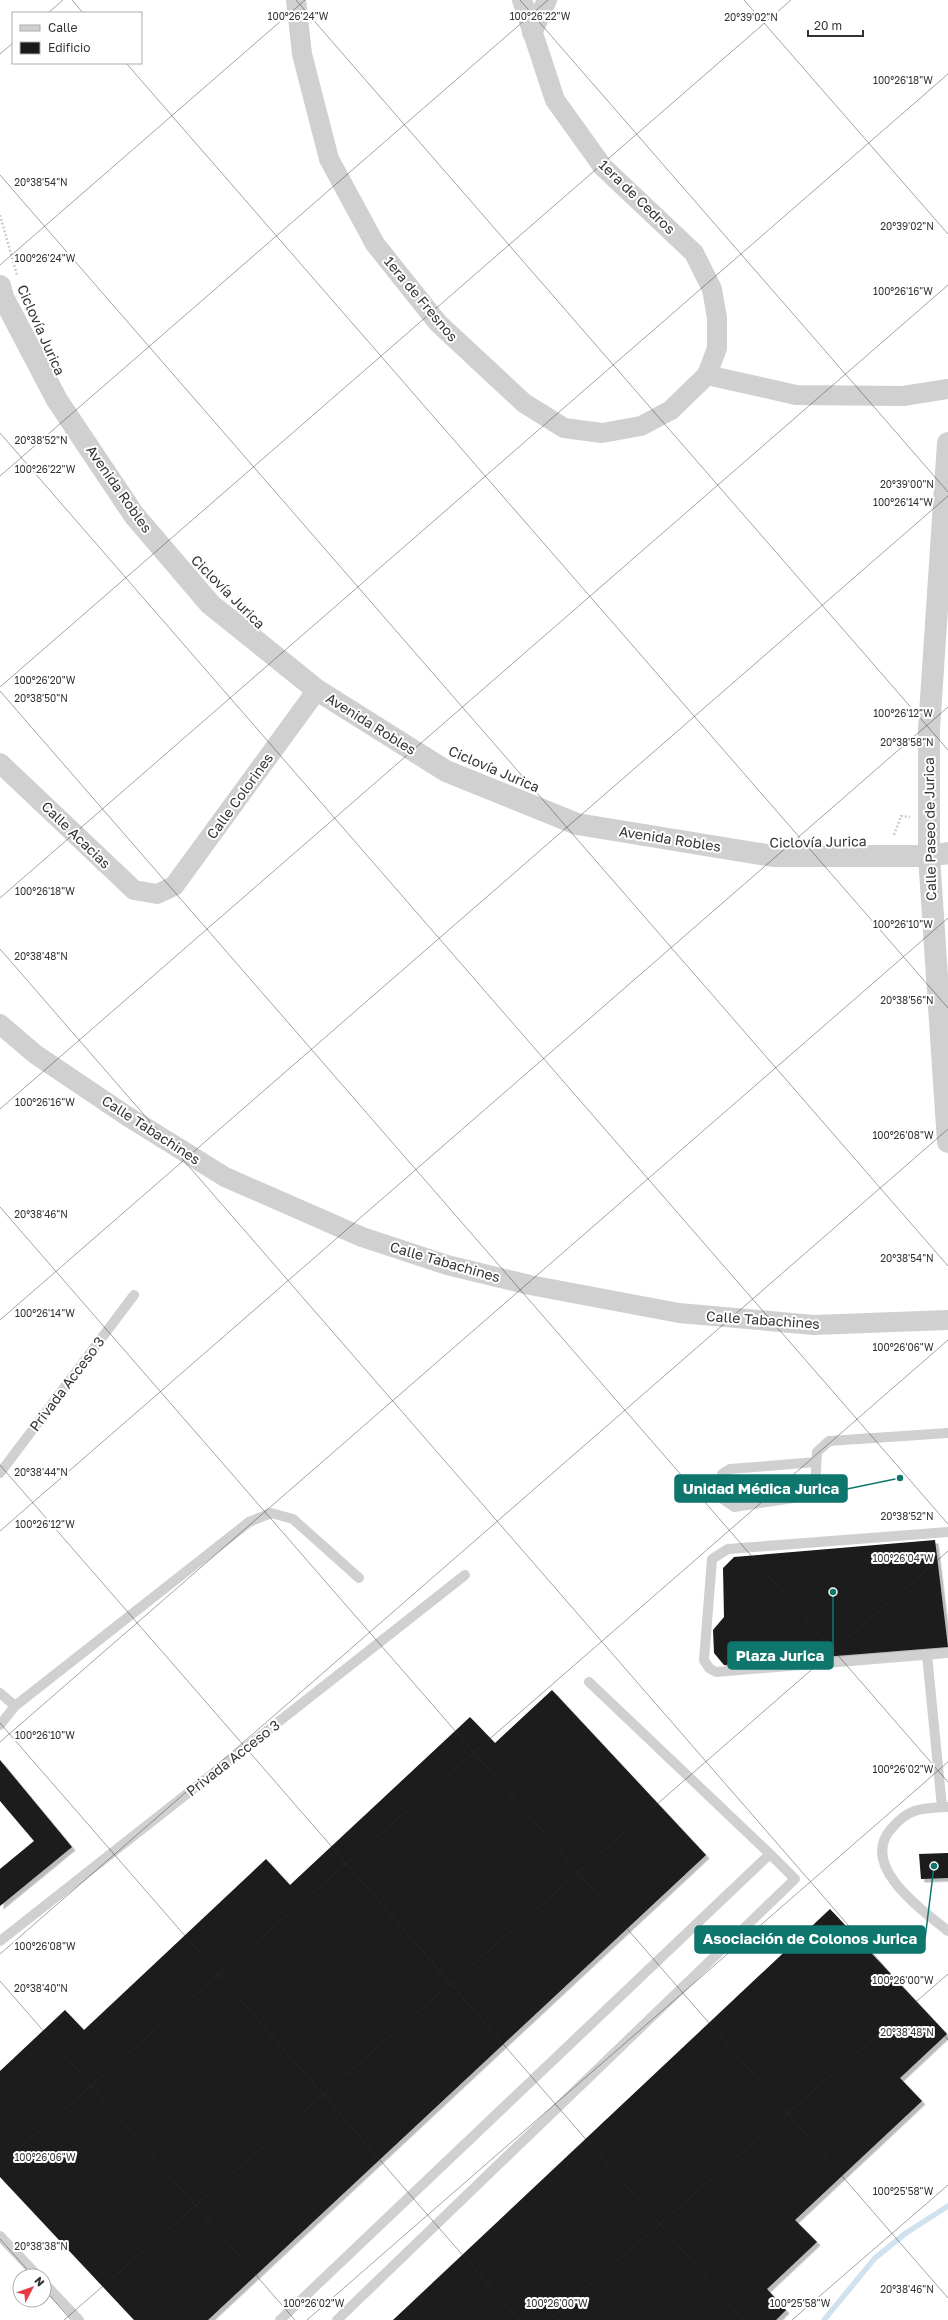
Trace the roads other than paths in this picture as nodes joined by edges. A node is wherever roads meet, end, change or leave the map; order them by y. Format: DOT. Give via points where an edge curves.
graph roads {
  1 [pos="296,0"];
  2 [pos="522,0"];
  3 [pos="547,0"];
  4 [pos="532,33"];
  5 [pos="6,291"];
  6 [pos="706,375"];
  7 [pos="948,389"];
  8 [pos="948,443"];
  9 [pos="317,690"];
  10 [pos="0,763"];
  11 [pos="938,855"];
  12 [pos="157,894"];
  13 [pos="0,1024"];
  14 [pos="948,1142"];
  15 [pos="134,1295"];
  16 [pos="948,1320"];
  17 [pos="948,1433"];
  18 [pos="816,1462"];
  19 [pos="0,1473"];
  20 [pos="948,1532"];
  21 [pos="465,1575"];
  22 [pos="360,1578"];
  23 [pos="948,1653"];
  24 [pos="927,1655"];
  25 [pos="589,1682"];
  26 [pos="0,1693"];
  27 [pos="15,1706"];
  28 [pos="0,1725"];
  29 [pos="945,1807"];
  30 [pos="770,1854"];
  31 [pos="948,1931"];
  32 [pos="0,1941"];
  33 [pos="0,2236"];
  34 [pos="30,2268"];
  35 [pos="52,2291"];
  36 [pos="79,2320"];
  37 [pos="280,2320"];
  38 [pos="337,2320"];
  1 -- 6 [label="street, 1era de Fresnos" via="302,54 329,159 375,244 438,323 481,366 524,403 564,428 602,433 641,426 671,410"];
  2 -- 4 [label="street, 1era de Cedros"];
  3 -- 4 [label="street"];
  4 -- 6 [label="street, 1era de Cedros" via="555,100 603,167 694,253 712,289 717,318 717,348"];
  5 -- 9 [label="street, Avenida Robles" via="57,400 134,515 210,604"];
  6 -- 7 [label="street" via="796,395 903,396"];
  8 -- 11 [label="street, Calle Paseo de Jurica" via="929,729 929,819"];
  9 -- 11 [label="street, Avenida Robles" via="446,771 577,824 773,856"];
  9 -- 12 [label="street, Calle Colorines" via="174,886"];
  10 -- 12 [label="street, Calle Acacias" via="134,890"];
  11 -- 14 [label="street, Calle Paseo de Jurica"];
  13 -- 16 [label="street, Calle Tabachines" via="35,1054 127,1116 225,1177 362,1237 447,1265 530,1285 679,1313 814,1325"];
  15 -- 19 [label="lane, Privada Acceso 3"];
  17 -- 18 [label="lane" via="829,1441 817,1452"];
  18 -- 18 [label="lane" via="815,1488 813,1493 807,1496 734,1507 724,1500 722,1474 730,1469"];
  20 -- 24 [label="lane" via="728,1549 712,1559 704,1660 709,1668 716,1672"];
  21 -- 32 [label="lane, Privada Acceso 3"];
  22 -- 27 [label="lane" via="293,1519 271,1513 249,1522"];
  23 -- 24 [label="lane"];
  24 -- 29 [label="lane"];
  25 -- 30 [label="lane"];
  26 -- 27 [label="lane"];
  27 -- 28 [label="lane"];
  29 -- 31 [label="lane" via="920,1808 898,1820 887,1833 881,1851 886,1869 910,1901"];
  30 -- 37 [label="lane"];
  30 -- 38 [label="lane" via="794,1877 793,1882"];
  33 -- 34 [label="lane"];
  35 -- 36 [label="lane"];
}
